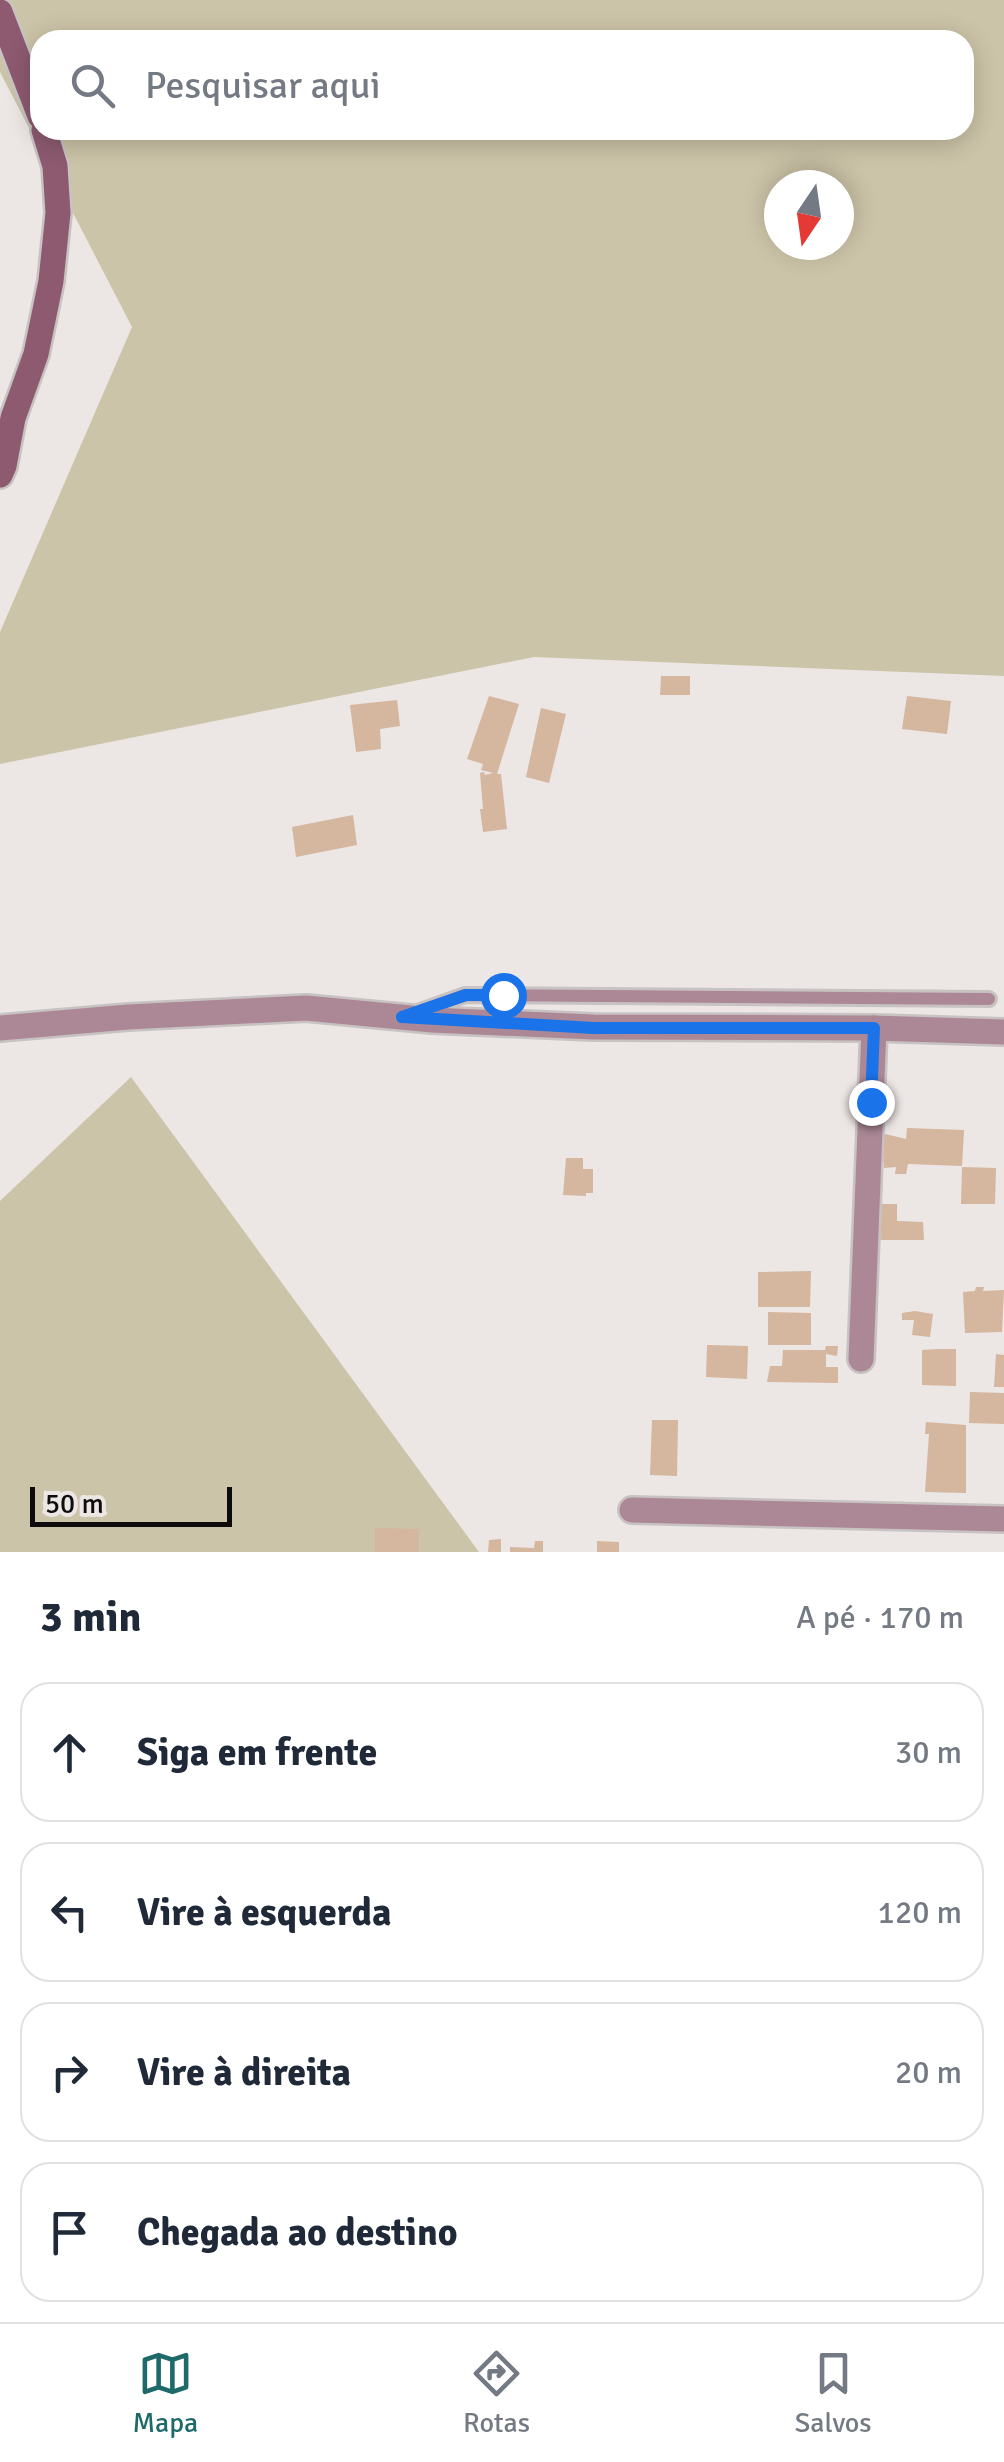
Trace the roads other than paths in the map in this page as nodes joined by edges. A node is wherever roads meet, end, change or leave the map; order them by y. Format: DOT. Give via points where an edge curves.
graph roads {
  1 [pos="0,12"];
  2 [pos="30,90"];
  3 [pos="47,140"];
  4 [pos="7,417"];
  5 [pos="0,476"];
  6 [pos="989,999"];
  7 [pos="402,1017"];
  8 [pos="0,1028"];
  9 [pos="874,1028"];
  10 [pos="1004,1032"];
  11 [pos="861,1359"];
  12 [pos="632,1510"];
  13 [pos="1004,1519"];
  1 -- 2 [label="street"];
  3 -- 4 [label="street" via="58,213 51,281 36,354"];
  4 -- 5 [label="street"];
  6 -- 7 [label="lane" via="466,995"];
  7 -- 8 [label="street" via="306,1008"];
  7 -- 9 [label="street" via="593,1028"];
  9 -- 10 [label="street"];
  9 -- 11 [label="street"];
  12 -- 13 [label="street"];
}
